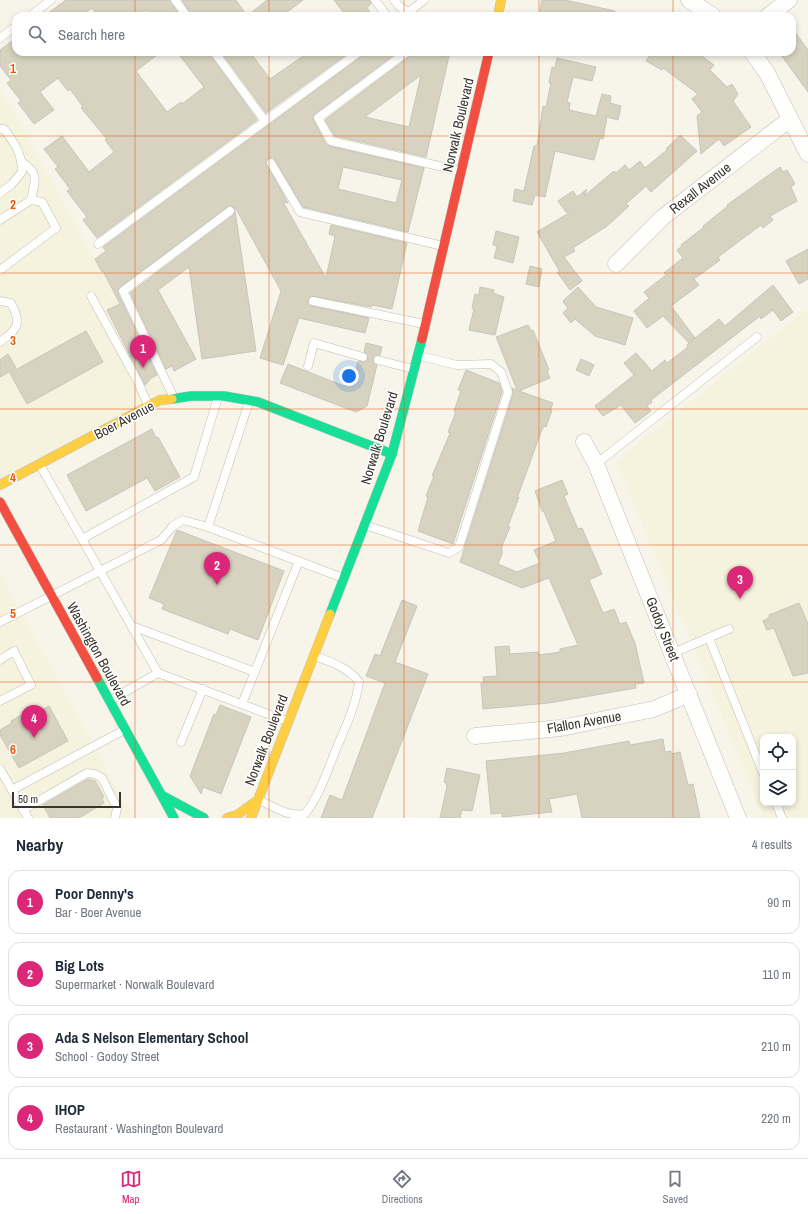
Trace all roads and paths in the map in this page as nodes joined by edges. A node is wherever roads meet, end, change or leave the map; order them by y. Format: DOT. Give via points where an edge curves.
graph roads {
  1 [pos="51,0"];
  2 [pos="175,0"];
  3 [pos="375,0"];
  4 [pos="394,0"];
  5 [pos="424,0"];
  6 [pos="501,0"];
  7 [pos="689,0"];
  8 [pos="789,0"];
  9 [pos="35,12"];
  10 [pos="184,12"];
  11 [pos="384,12"];
  12 [pos="499,12"];
  13 [pos="707,12"];
  14 [pos="773,12"];
  15 [pos="12,29"];
  16 [pos="0,38"];
  17 [pos="217,56"];
  18 [pos="353,56"];
  19 [pos="402,56"];
  20 [pos="488,56"];
  21 [pos="755,56"];
  22 [pos="790,120"];
  23 [pos="265,121"];
  24 [pos="0,129"];
  25 [pos="808,154"];
  26 [pos="22,162"];
  27 [pos="271,164"];
  28 [pos="461,171"];
  29 [pos="0,193"];
  30 [pos="31,200"];
  31 [pos="230,211"];
  32 [pos="0,220"];
  33 [pos="98,244"];
  34 [pos="444,246"];
  35 [pos="616,264"];
  36 [pos="0,270"];
  37 [pos="91,296"];
  38 [pos="0,301"];
  39 [pos="313,301"];
  40 [pos="425,324"];
  41 [pos="757,337"];
  42 [pos="0,342"];
  43 [pos="418,355"];
  44 [pos="363,356"];
  45 [pos="378,360"];
  46 [pos="308,366"];
  47 [pos="414,369"];
  48 [pos="218,396"];
  49 [pos="174,398"];
  50 [pos="250,400"];
  51 [pos="148,406"];
  52 [pos="584,442"];
  53 [pos="392,454"];
  54 [pos="40,464"];
  55 [pos="596,464"];
  56 [pos="0,485"];
  57 [pos="0,502"];
  58 [pos="364,525"];
  59 [pos="208,527"];
  60 [pos="82,539"];
  61 [pos="299,562"];
  62 [pos="100,570"];
  63 [pos="344,579"];
  64 [pos="51,596"];
  65 [pos="0,622"];
  66 [pos="132,626"];
  67 [pos="729,629"];
  68 [pos="709,638"];
  69 [pos="673,653"];
  70 [pos="314,655"];
  71 [pos="0,660"];
  72 [pos="255,672"];
  73 [pos="158,673"];
  74 [pos="203,689"];
  75 [pos="689,694"];
  76 [pos="0,701"];
  77 [pos="109,701"];
  78 [pos="242,704"];
  79 [pos="288,721"];
  80 [pos="124,730"];
  81 [pos="475,736"];
  82 [pos="181,742"];
  83 [pos="0,770"];
  84 [pos="762,770"];
  85 [pos="12,790"];
  86 [pos="162,796"];
  87 [pos="258,800"];
  88 [pos="777,806"];
  89 [pos="23,810"];
  90 [pos="28,818"];
  91 [pos="115,818"];
  92 [pos="174,818"];
  93 [pos="204,818"];
  94 [pos="227,818"];
  95 [pos="251,818"];
  96 [pos="738,818"];
  97 [pos="782,818"];
  1 -- 9 [label="lane"];
  2 -- 10 [label="lane"];
  3 -- 11 [label="lane"];
  4 -- 5 [label="lane" via="409,12"];
  6 -- 12 [label="main road"];
  7 -- 13 [label="street"];
  8 -- 14 [label="street"];
  15 -- 16 [label="lane"];
  17 -- 23 [label="lane"];
  18 -- 23 [label="lane"];
  19 -- 28 [label="lane" via="318,118 332,141"];
  20 -- 28 [label="main road, Norwalk Boulevard"];
  21 -- 22 [label="street" via="767,73"];
  22 -- 25 [label="street"];
  22 -- 35 [label="street, Rexall Avenue" via="663,217"];
  23 -- 33 [label="lane"];
  24 -- 26 [label="lane" via="4,129 14,143"];
  26 -- 29 [label="lane" via="22,172"];
  26 -- 30 [label="lane" via="32,169 36,177"];
  27 -- 34 [label="lane" via="300,212"];
  28 -- 34 [label="main road, Norwalk Boulevard"];
  30 -- 32 [label="lane"];
  30 -- 36 [label="lane" via="42,202 56,228"];
  31 -- 49 [label="lane" via="123,291"];
  34 -- 40 [label="main road, Norwalk Boulevard"];
  37 -- 51 [label="lane" via="138,382"];
  38 -- 42 [label="lane" via="11,303 18,317 16,328"];
  39 -- 40 [label="lane"];
  40 -- 43 [label="main road, Norwalk Boulevard"];
  41 -- 55 [label="lane"];
  43 -- 47 [label="main road, Norwalk Boulevard"];
  43 -- 58 [label="lane" via="457,365 491,364 501,372 508,392 459,547 449,553"];
  44 -- 46 [label="lane" via="314,343"];
  45 -- 47 [label="lane"];
  47 -- 53 [label="main road, Norwalk Boulevard"];
  48 -- 49 [label="main road, Boer Avenue"];
  48 -- 50 [label="main road, Boer Avenue"];
  48 -- 60 [label="lane" via="194,478"];
  49 -- 51 [label="main road, Boer Avenue" via="160,400"];
  50 -- 53 [label="main road, Boer Avenue"];
  50 -- 59 [label="lane"];
  51 -- 54 [label="main road, Boer Avenue"];
  52 -- 55 [label="street, Godoy Street"];
  53 -- 58 [label="main road, Norwalk Boulevard"];
  54 -- 56 [label="main road, Boer Avenue"];
  54 -- 60 [label="lane"];
  55 -- 69 [label="street, Godoy Street"];
  57 -- 64 [label="main road, Washington Boulevard"];
  58 -- 63 [label="main road, Norwalk Boulevard"];
  59 -- 61 [label="lane"];
  59 -- 62 [label="lane" via="183,520 173,526 161,540"];
  60 -- 62 [label="lane"];
  61 -- 63 [label="lane"];
  61 -- 72 [label="lane"];
  62 -- 64 [label="lane"];
  62 -- 66 [label="lane"];
  63 -- 70 [label="main road, Norwalk Boulevard"];
  64 -- 65 [label="lane"];
  64 -- 77 [label="main road, Washington Boulevard"];
  66 -- 72 [label="lane"];
  66 -- 73 [label="lane"];
  67 -- 68 [label="lane"];
  68 -- 69 [label="lane"];
  68 -- 84 [label="lane"];
  69 -- 75 [label="street, Godoy Street"];
  70 -- 79 [label="main road, Norwalk Boulevard"];
  70 -- 87 [label="lane" via="344,667 353,674 360,682 357,697 324,779 305,814 286,813"];
  71 -- 76 [label="lane" via="14,651 31,684"];
  72 -- 78 [label="lane"];
  73 -- 74 [label="lane"];
  73 -- 77 [label="lane"];
  74 -- 78 [label="lane"];
  74 -- 82 [label="lane"];
  75 -- 81 [label="street, Flallon Avenue" via="654,709 561,728"];
  75 -- 96 [label="street, Godoy Street"];
  77 -- 80 [label="main road, Washington Boulevard"];
  78 -- 79 [label="lane"];
  79 -- 87 [label="main road, Norwalk Boulevard"];
  80 -- 85 [label="lane"];
  80 -- 86 [label="main road, Washington Boulevard"];
  83 -- 85 [label="lane"];
  85 -- 89 [label="lane"];
  86 -- 92 [label="main road, Washington Boulevard"];
  86 -- 93 [label="main road"];
  87 -- 94 [label="main road"];
  87 -- 95 [label="main road, Norwalk Boulevard"];
  88 -- 97 [label="lane"];
  89 -- 90 [label="lane"];
  89 -- 91 [label="lane" via="87,773 102,778 117,808"];
}
